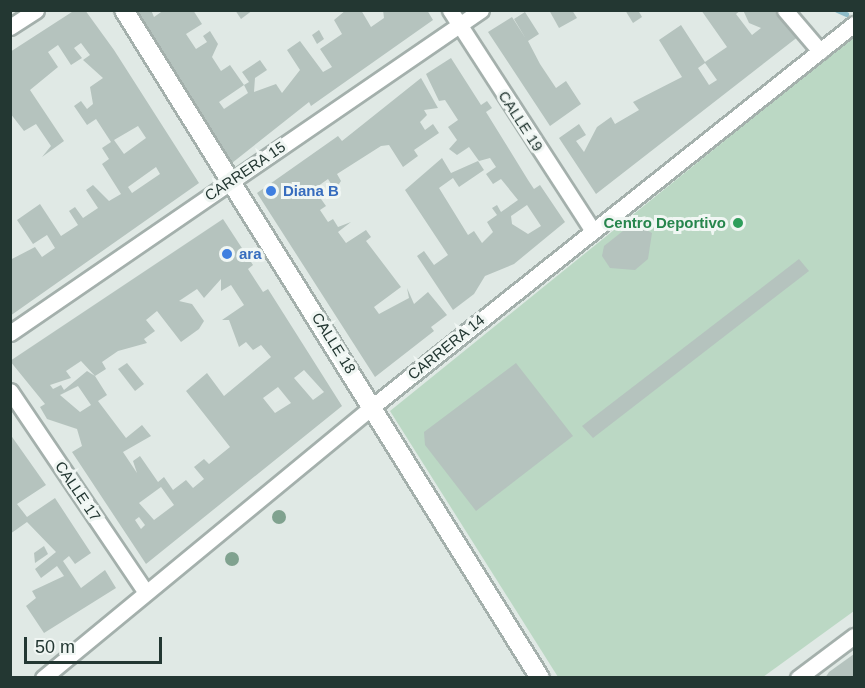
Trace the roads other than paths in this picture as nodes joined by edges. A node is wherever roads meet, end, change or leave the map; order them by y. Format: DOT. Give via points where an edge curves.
graph roads {
  1 [pos="36,10"];
  2 [pos="124,10"];
  3 [pos="450,10"];
  4 [pos="481,10"];
  5 [pos="785,10"];
  6 [pos="855,24"];
  7 [pos="459,26"];
  8 [pos="10,27"];
  9 [pos="820,51"];
  10 [pos="233,180"];
  11 [pos="592,231"];
  12 [pos="10,333"];
  13 [pos="10,391"];
  14 [pos="373,406"];
  15 [pos="145,591"];
  16 [pos="855,636"];
  17 [pos="799,677"];
  18 [pos="43,678"];
  19 [pos="540,678"];
  1 -- 8 [label="street"];
  2 -- 10 [label="street, CALLE 18"];
  3 -- 7 [label="street, CALLE 19"];
  4 -- 7 [label="street, CARRERA 15"];
  5 -- 9 [label="street"];
  6 -- 9 [label="street, CARRERA 14"];
  7 -- 10 [label="street, CARRERA 15"];
  7 -- 11 [label="street, CALLE 19"];
  9 -- 11 [label="street, CARRERA 14"];
  10 -- 12 [label="street, CARRERA 15"];
  10 -- 14 [label="street, CALLE 18"];
  11 -- 14 [label="street, CARRERA 14"];
  13 -- 15 [label="street, CALLE 17"];
  14 -- 15 [label="street, CARRERA 14"];
  14 -- 19 [label="street, CALLE 18"];
  15 -- 18 [label="street, CARRERA 14"];
  16 -- 17 [label="street"];
}
